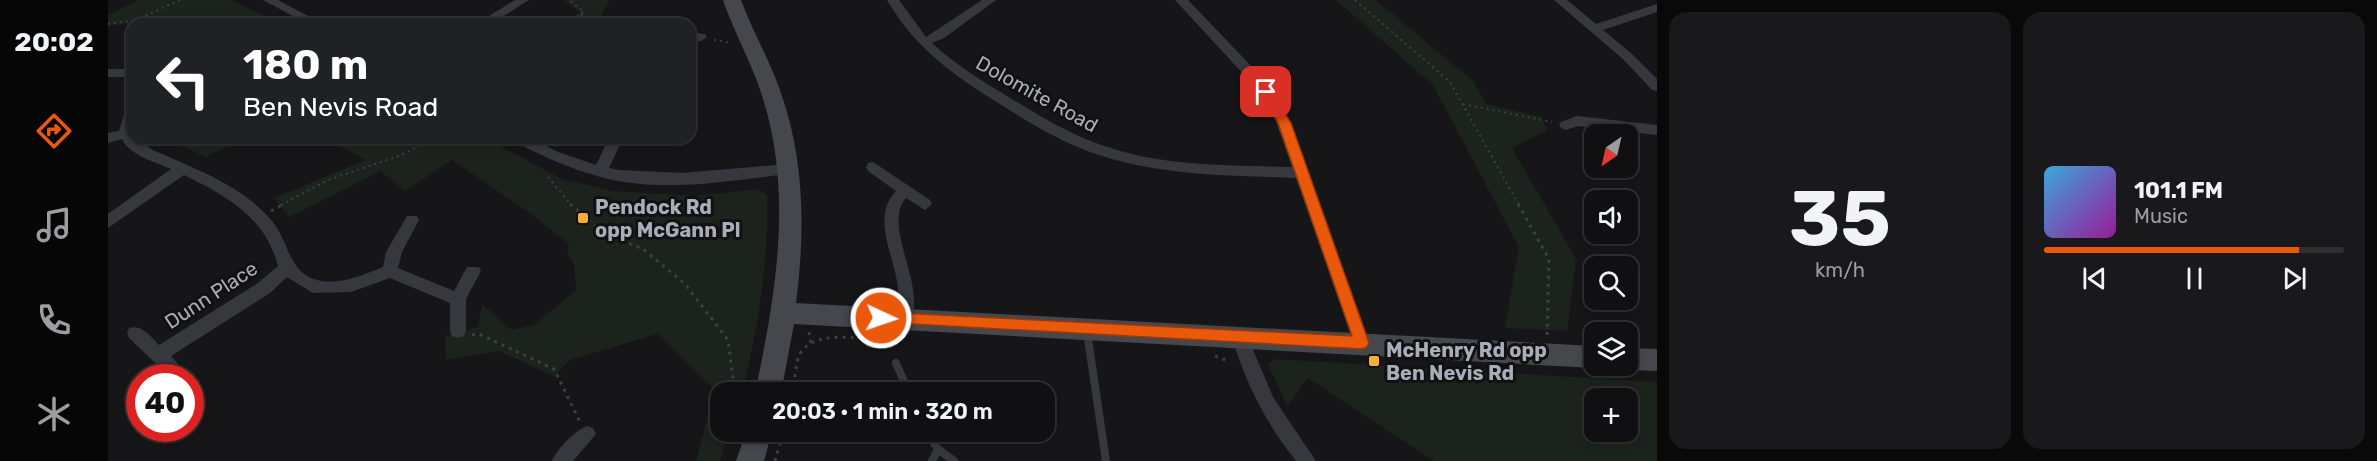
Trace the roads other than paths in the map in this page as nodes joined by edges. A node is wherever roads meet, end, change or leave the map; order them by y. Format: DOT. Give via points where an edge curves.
graph roads {
  1 [pos="270,0"];
  2 [pos="523,0"];
  3 [pos="732,0"];
  4 [pos="893,0"];
  5 [pos="990,0"];
  6 [pos="1181,0"];
  7 [pos="1560,0"];
  8 [pos="1657,8"];
  9 [pos="305,18"];
  10 [pos="492,18"];
  11 [pos="1595,28"];
  12 [pos="924,42"];
  13 [pos="108,73"];
  14 [pos="126,73"];
  15 [pos="1657,87"];
  16 [pos="126,122"];
  17 [pos="1566,124"];
  18 [pos="1657,130"];
  19 [pos="125,134"];
  20 [pos="108,138"];
  21 [pos="133,144"];
  22 [pos="530,144"];
  23 [pos="613,144"];
  24 [pos="873,167"];
  25 [pos="182,169"];
  26 [pos="788,169"];
  27 [pos="600,172"];
  28 [pos="1302,173"];
  29 [pos="905,190"];
  30 [pos="925,204"];
  31 [pos="412,220"];
  32 [pos="108,222"];
  33 [pos="286,268"];
  34 [pos="390,271"];
  35 [pos="473,271"];
  36 [pos="458,299"];
  37 [pos="785,313"];
  38 [pos="904,319"];
  39 [pos="1086,329"];
  40 [pos="458,332"];
  41 [pos="135,333"];
  42 [pos="1240,338"];
  43 [pos="1362,343"];
  44 [pos="158,355"];
  45 [pos="1584,356"];
  46 [pos="1638,359"];
  47 [pos="1657,360"];
  48 [pos="896,363"];
  49 [pos="167,364"];
  50 [pos="770,382"];
  51 [pos="904,382"];
  52 [pos="587,434"];
  53 [pos="756,442"];
  54 [pos="933,442"];
  55 [pos="938,449"];
  56 [pos="561,461"];
  57 [pos="750,461"];
  58 [pos="932,461"];
  59 [pos="954,461"];
  60 [pos="1106,461"];
  61 [pos="1307,461"];
  1 -- 9 [label="street"];
  2 -- 10 [label="street"];
  3 -- 26 [label="street" via="776,108"];
  4 -- 12 [label="street, Dolomite Road"];
  5 -- 12 [label="street"];
  6 -- 28 [label="street" via="1273,102"];
  7 -- 11 [label="street"];
  8 -- 11 [label="street"];
  11 -- 15 [label="street"];
  12 -- 28 [label="street, Dolomite Road" via="975,84 1060,134 1101,151 1173,166"];
  13 -- 14 [label="street"];
  16 -- 19 [label="street"];
  17 -- 18 [label="street" via="1584,122"];
  19 -- 20 [label="street"];
  21 -- 25 [label="street"];
  22 -- 27 [label="street" via="564,162"];
  23 -- 27 [label="street"];
  24 -- 29 [label="street"];
  25 -- 32 [label="street"];
  25 -- 33 [label="street" via="228,190 259,218 277,238"];
  26 -- 27 [label="street" via="677,180"];
  26 -- 37 [label="street" via="791,244"];
  28 -- 43 [label="street"];
  29 -- 30 [label="street"];
  29 -- 38 [label="street" via="895,201 892,222 904,278"];
  31 -- 34 [label="street" via="394,252"];
  33 -- 34 [label="street" via="313,287 351,286"];
  33 -- 44 [label="street, Dunn Place" via="264,288"];
  34 -- 36 [label="street"];
  35 -- 36 [label="street"];
  36 -- 40 [label="street"];
  37 -- 38 [label="street"];
  37 -- 50 [label="street"];
  38 -- 39 [label="street"];
  39 -- 42 [label="street"];
  39 -- 60 [label="lane"];
  41 -- 44 [label="street, Dunn Place"];
  42 -- 43 [label="street"];
  42 -- 61 [label="street" via="1254,381"];
  43 -- 45 [label="street"];
  44 -- 49 [label="street, Dunn Place"];
  46 -- 47 [label="street"];
  48 -- 51 [label="lane"];
  52 -- 56 [label="street"];
  53 -- 57 [label="street"];
  54 -- 55 [label="lane"];
  55 -- 58 [label="lane"];
  55 -- 59 [label="lane"];
}
